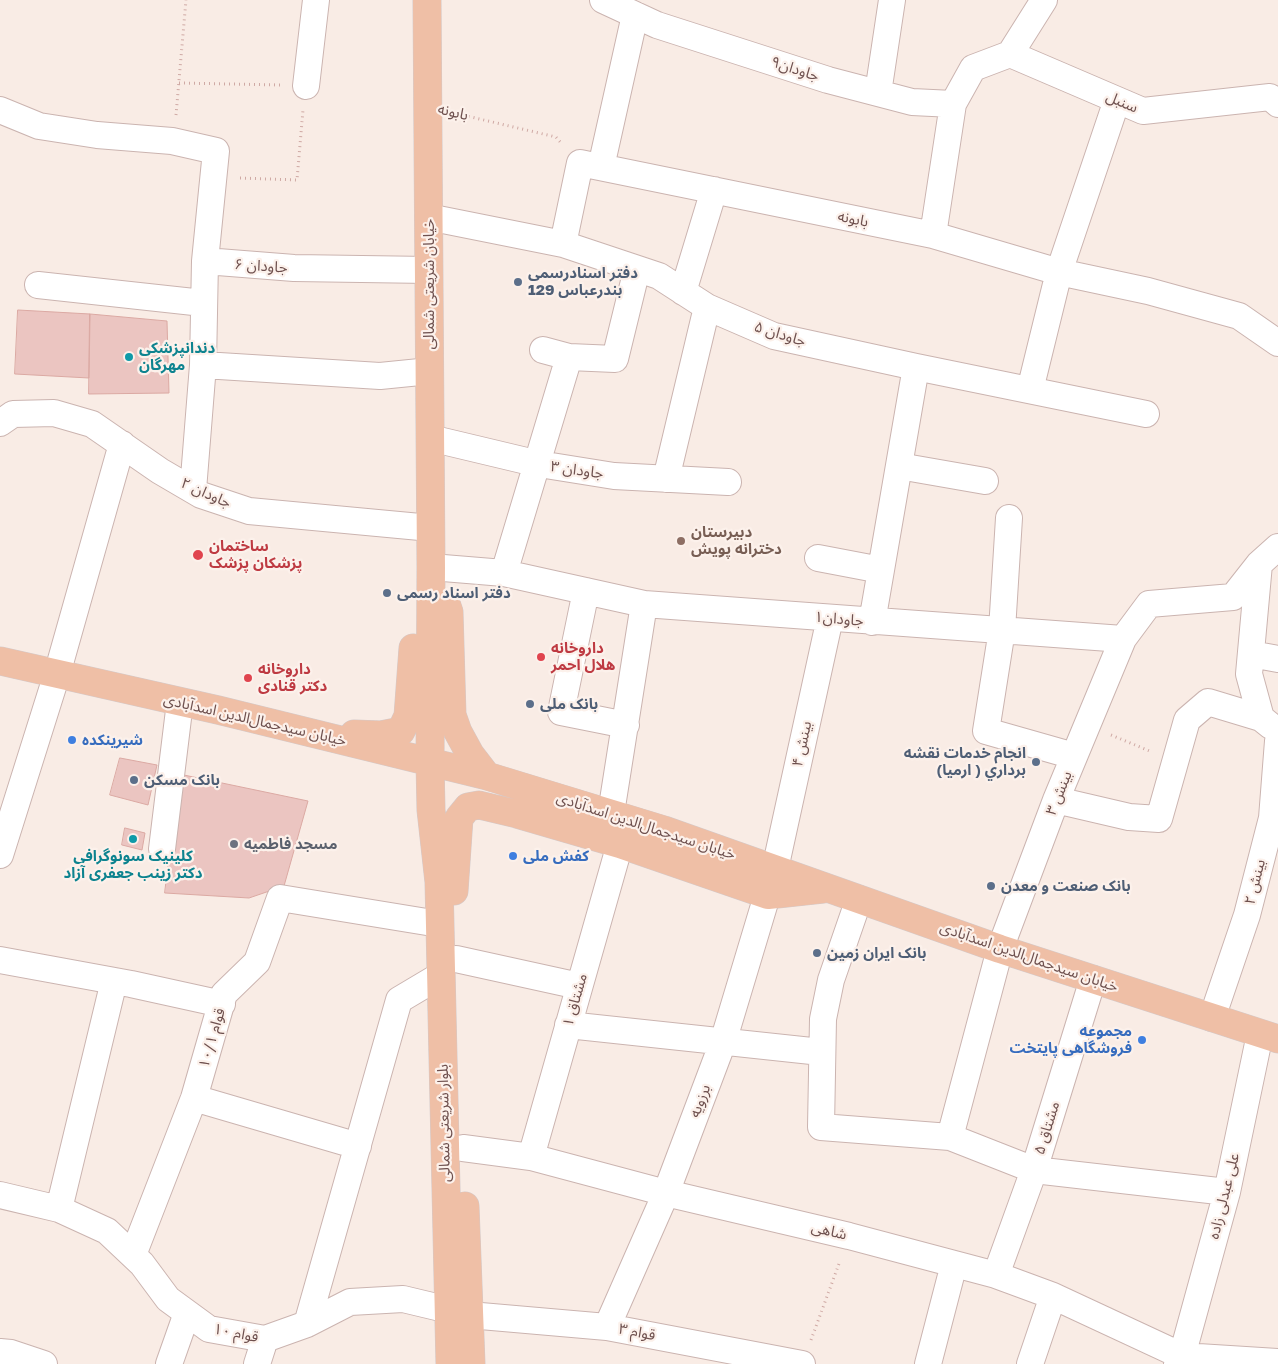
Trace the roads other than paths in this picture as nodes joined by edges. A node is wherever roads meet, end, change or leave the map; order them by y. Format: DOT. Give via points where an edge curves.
graph roads {
  1 [pos="316,0"];
  2 [pos="426,0"];
  3 [pos="603,0"];
  4 [pos="892,0"];
  5 [pos="1044,0"];
  6 [pos="635,15"];
  7 [pos="1010,54"];
  8 [pos="306,86"];
  9 [pos="878,93"];
  10 [pos="1275,93"];
  11 [pos="1117,100"];
  12 [pos="953,104"];
  13 [pos="0,110"];
  14 [pos="590,165"];
  15 [pos="714,190"];
  16 [pos="428,217"];
  17 [pos="933,235"];
  18 [pos="563,244"];
  19 [pos="205,261"];
  20 [pos="637,269"];
  21 [pos="429,270"];
  22 [pos="1059,272"];
  23 [pos="38,285"];
  24 [pos="683,292"];
  25 [pos="203,303"];
  26 [pos="707,307"];
  27 [pos="1278,344"];
  28 [pos="543,350"];
  29 [pos="569,357"];
  30 [pos="203,365"];
  31 [pos="916,367"];
  32 [pos="430,371"];
  33 [pos="1030,390"];
  34 [pos="1146,414"];
  35 [pos="0,423"];
  36 [pos="430,438"];
  37 [pos="122,444"];
  38 [pos="538,464"];
  39 [pos="898,466"];
  40 [pos="666,479"];
  41 [pos="984,481"];
  42 [pos="728,482"];
  43 [pos="193,490"];
  44 [pos="1009,518"];
  45 [pos="431,528"];
  46 [pos="1269,555"];
  47 [pos="818,558"];
  48 [pos="431,567"];
  49 [pos="881,570"];
  50 [pos="504,573"];
  51 [pos="586,591"];
  52 [pos="644,604"];
  53 [pos="830,618"];
  54 [pos="872,622"];
  55 [pos="1002,630"];
  56 [pos="1123,639"];
  57 [pos="1251,654"];
  58 [pos="1278,659"];
  59 [pos="0,662"];
  60 [pos="57,674"];
  61 [pos="180,702"];
  62 [pos="626,725"];
  63 [pos="317,734"];
  64 [pos="1274,739"];
  65 [pos="1074,756"];
  66 [pos="430,762"];
  67 [pos="487,776"];
  68 [pos="1056,800"];
  69 [pos="611,813"];
  70 [pos="620,844"];
  71 [pos="162,849"];
  72 [pos="0,855"];
  73 [pos="775,869"];
  74 [pos="446,882"];
  75 [pos="830,888"];
  76 [pos="768,895"];
  77 [pos="860,899"];
  78 [pos="439,924"];
  79 [pos="1000,949"];
  80 [pos="0,960"];
  81 [pos="449,967"];
  82 [pos="1093,979"];
  83 [pos="114,981"];
  84 [pos="580,986"];
  85 [pos="222,1004"];
  86 [pos="1212,1018"];
  87 [pos="568,1025"];
  88 [pos="1269,1036"];
  89 [pos="723,1042"];
  90 [pos="821,1052"];
  91 [pos="194,1098"];
  92 [pos="950,1137"];
  93 [pos="358,1146"];
  94 [pos="463,1148"];
  95 [pos="531,1157"];
  96 [pos="1034,1170"];
  97 [pos="1227,1192"];
  98 [pos="666,1193"];
  99 [pos="0,1196"];
  100 [pos="59,1209"];
  101 [pos="133,1255"];
  102 [pos="954,1264"];
  103 [pos="996,1275"];
  104 [pos="1053,1296"];
  105 [pos="459,1313"];
  106 [pos="187,1314"];
  107 [pos="307,1324"];
  108 [pos="607,1327"];
  109 [pos="265,1339"];
  110 [pos="0,1352"];
  111 [pos="1180,1360"];
  112 [pos="1278,1362"];
  113 [pos="44,1364"];
  114 [pos="169,1364"];
  115 [pos="257,1364"];
  116 [pos="450,1364"];
  117 [pos="471,1364"];
  118 [pos="802,1364"];
  119 [pos="928,1364"];
  120 [pos="1030,1364"];
  1 -- 8 [label="street"];
  2 -- 16 [label="main road, خیابان شریعتی شمالی"];
  3 -- 6 [label="street, جاودان۹"];
  4 -- 9 [label="street"];
  5 -- 7 [label="street"];
  6 -- 9 [label="street, جاودان۹" via="657,25"];
  6 -- 14 [label="street"];
  7 -- 11 [label="street, سنبل"];
  7 -- 12 [label="street" via="973,68"];
  9 -- 12 [label="street, جاودان۹" via="912,102"];
  10 -- 11 [label="street, سنبل" via="1143,112"];
  11 -- 22 [label="street"];
  12 -- 17 [label="street"];
  13 -- 19 [label="street" via="39,126 172,141 216,151"];
  14 -- 15 [label="street, بابونه"];
  14 -- 18 [label="street"];
  15 -- 17 [label="street, بابونه"];
  15 -- 24 [label="street"];
  16 -- 18 [label="street, جاودان ۵"];
  16 -- 21 [label="main road, خیابان شریعتی شمالی"];
  17 -- 22 [label="street, بابونه"];
  18 -- 20 [label="street, جاودان ۵"];
  19 -- 21 [label="street, جاودان ۶" via="294,268"];
  19 -- 25 [label="street"];
  20 -- 24 [label="street, جاودان ۵" via="658,276"];
  20 -- 29 [label="street" via="615,359"];
  21 -- 32 [label="main road, خیابان شریعتی شمالی"];
  22 -- 27 [label="street, بابونه" via="1239,316"];
  22 -- 33 [label="street"];
  23 -- 25 [label="street"];
  24 -- 26 [label="street, جاودان ۵"];
  25 -- 30 [label="street"];
  26 -- 31 [label="street, جاودان ۵" via="774,336"];
  26 -- 40 [label="street"];
  28 -- 29 [label="street"];
  29 -- 38 [label="street"];
  30 -- 32 [label="street" via="380,376"];
  30 -- 43 [label="street"];
  31 -- 33 [label="street, جاودان ۵"];
  31 -- 39 [label="street"];
  32 -- 36 [label="main road, خیابان شریعتی شمالی"];
  33 -- 34 [label="street, جاودان ۵"];
  35 -- 37 [label="street, جاودان ۲" via="13,414 54,413 92,424"];
  36 -- 38 [label="street, جاودان ۳"];
  36 -- 45 [label="main road, خیابان شریعتی شمالی"];
  37 -- 43 [label="street, جاودان ۲"];
  37 -- 60 [label="street"];
  38 -- 40 [label="street, جاودان ۳" via="614,476"];
  38 -- 50 [label="street"];
  39 -- 41 [label="street"];
  39 -- 49 [label="street"];
  40 -- 42 [label="street, جاودان ۳"];
  43 -- 45 [label="street, جاودان ۲" via="249,511"];
  44 -- 55 [label="street"];
  45 -- 48 [label="main road, خیابان شریعتی شمالی"];
  46 -- 56 [label="street" via="1233,597 1149,604"];
  46 -- 57 [label="street, بینش ۲"];
  47 -- 49 [label="street"];
  48 -- 50 [label="street, جاودان۱"];
  48 -- 63 [label="main road" via="414,610 408,716 401,731 381,735"];
  48 -- 66 [label="main road, خیابان شریعتی شمالی"];
  48 -- 67 [label="main road" via="449,612 452,715 470,754"];
  49 -- 54 [label="street"];
  50 -- 51 [label="street, جاودان۱"];
  51 -- 52 [label="street, جاودان۱"];
  51 -- 62 [label="street" via="561,712"];
  52 -- 53 [label="street, جاودان۱"];
  52 -- 62 [label="street"];
  53 -- 54 [label="street, جاودان۱"];
  53 -- 73 [label="street, بینش ۴"];
  54 -- 55 [label="street, جاودان۱"];
  55 -- 56 [label="street, جاودان۱"];
  55 -- 65 [label="street" via="986,731"];
  56 -- 65 [label="street, بینش ۳"];
  57 -- 58 [label="street"];
  57 -- 64 [label="street, بینش ۲" via="1249,674"];
  59 -- 60 [label="main road, خیابان سیدجمال‌الدین اسدآبادی"];
  60 -- 61 [label="main road, خیابان سیدجمال‌الدین اسدآبادی"];
  60 -- 72 [label="street"];
  61 -- 63 [label="main road, خیابان سیدجمال‌الدین اسدآبادی"];
  61 -- 71 [label="street"];
  62 -- 69 [label="street"];
  63 -- 66 [label="main road, خیابان سیدجمال‌الدین اسدآبادی"];
  64 -- 68 [label="street" via="1208,702 1187,720 1159,819 1129,817"];
  64 -- 86 [label="street, بینش ۲" via="1272,818 1247,915"];
  65 -- 68 [label="street, بینش ۳"];
  66 -- 67 [label="main road, خیابان سیدجمال‌الدین اسدآبادی"];
  66 -- 74 [label="main road, خیابان شریعتی شمالی" via="431,810"];
  67 -- 69 [label="main road, خیابان سیدجمال‌الدین اسدآبادی"];
  68 -- 79 [label="street, بینش ۳"];
  69 -- 73 [label="main road, خیابان سیدجمال‌الدین اسدآبادی"];
  70 -- 74 [label="main road" via="517,814 479,805 468,807 459,818"];
  70 -- 76 [label="main road"];
  70 -- 84 [label="street, مشتاق ۱"];
  73 -- 75 [label="main road, خیابان سیدجمال‌الدین اسدآبادی"];
  73 -- 76 [label="street, برزویه"];
  74 -- 78 [label="main road, بلوار شریعتی شمالی"];
  74 -- 81 [label="main road, بلوار شریعتی شمالی"];
  75 -- 76 [label="main road"];
  75 -- 77 [label="main road, خیابان سیدجمال‌الدین اسدآبادی"];
  76 -- 89 [label="street, برزویه"];
  77 -- 79 [label="main road, خیابان سیدجمال‌الدین اسدآبادی"];
  77 -- 90 [label="street" via="831,980 823,1019"];
  78 -- 81 [label="main road, بلوار شریعتی شمالی"];
  78 -- 85 [label="street, قوام ۱۰/۱" via="280,898 258,962 224,994"];
  79 -- 82 [label="main road, خیابان سیدجمال‌الدین اسدآبادی"];
  79 -- 92 [label="street, بینش ۳"];
  80 -- 83 [label="street"];
  81 -- 84 [label="street"];
  81 -- 93 [label="street" via="399,1000"];
  81 -- 94 [label="main road, بلوار شریعتی شمالی"];
  81 -- 105 [label="main road, بلوار شریعتی شمالی"];
  82 -- 86 [label="main road, خیابان سیدجمال‌الدین اسدآبادی"];
  82 -- 96 [label="street, مشتاق ۵"];
  83 -- 85 [label="street"];
  83 -- 100 [label="street"];
  84 -- 87 [label="street, مشتاق ۱"];
  85 -- 91 [label="street, قوام ۱۰/۱"];
  86 -- 88 [label="main road, خیابان سیدجمال‌الدین اسدآبادی"];
  87 -- 89 [label="street"];
  87 -- 95 [label="street, مشتاق ۱"];
  88 -- 97 [label="street, علی عبدلی زاده"];
  89 -- 90 [label="street"];
  89 -- 98 [label="street, برزویه"];
  90 -- 92 [label="street" via="821,1126"];
  91 -- 93 [label="street"];
  91 -- 101 [label="street, قوام ۱۰/۱"];
  92 -- 96 [label="street"];
  93 -- 107 [label="street"];
  94 -- 95 [label="street, شاهی"];
  94 -- 105 [label="main road, بلوار شریعتی شمالی"];
  95 -- 98 [label="street, شاهی"];
  96 -- 97 [label="street"];
  96 -- 103 [label="street, مشتاق ۵"];
  97 -- 111 [label="street, علی عبدلی زاده"];
  98 -- 102 [label="street, شاهی"];
  98 -- 108 [label="street, برزویه"];
  99 -- 100 [label="street, قوام ۱۰"];
  100 -- 101 [label="street, قوام ۱۰" via="107,1231"];
  101 -- 106 [label="street, قوام ۱۰" via="168,1299"];
  102 -- 103 [label="street, شاهی"];
  102 -- 119 [label="street"];
  103 -- 104 [label="street, شاهی"];
  104 -- 111 [label="street, شاهی"];
  104 -- 120 [label="street"];
  105 -- 107 [label="street, قوام ۱۰" via="403,1299 350,1302"];
  105 -- 108 [label="street, قوام ۳"];
  105 -- 116 [label="main road, بلوار شریعتی شمالی"];
  105 -- 117 [label="main road, بلوار شریعتی شمالی"];
  106 -- 109 [label="street, قوام ۱۰" via="209,1329"];
  106 -- 114 [label="street"];
  107 -- 109 [label="street, قوام ۱۰"];
  108 -- 118 [label="street, قوام ۳"];
  109 -- 115 [label="street"];
  110 -- 113 [label="street"];
  111 -- 112 [label="street"];
}
